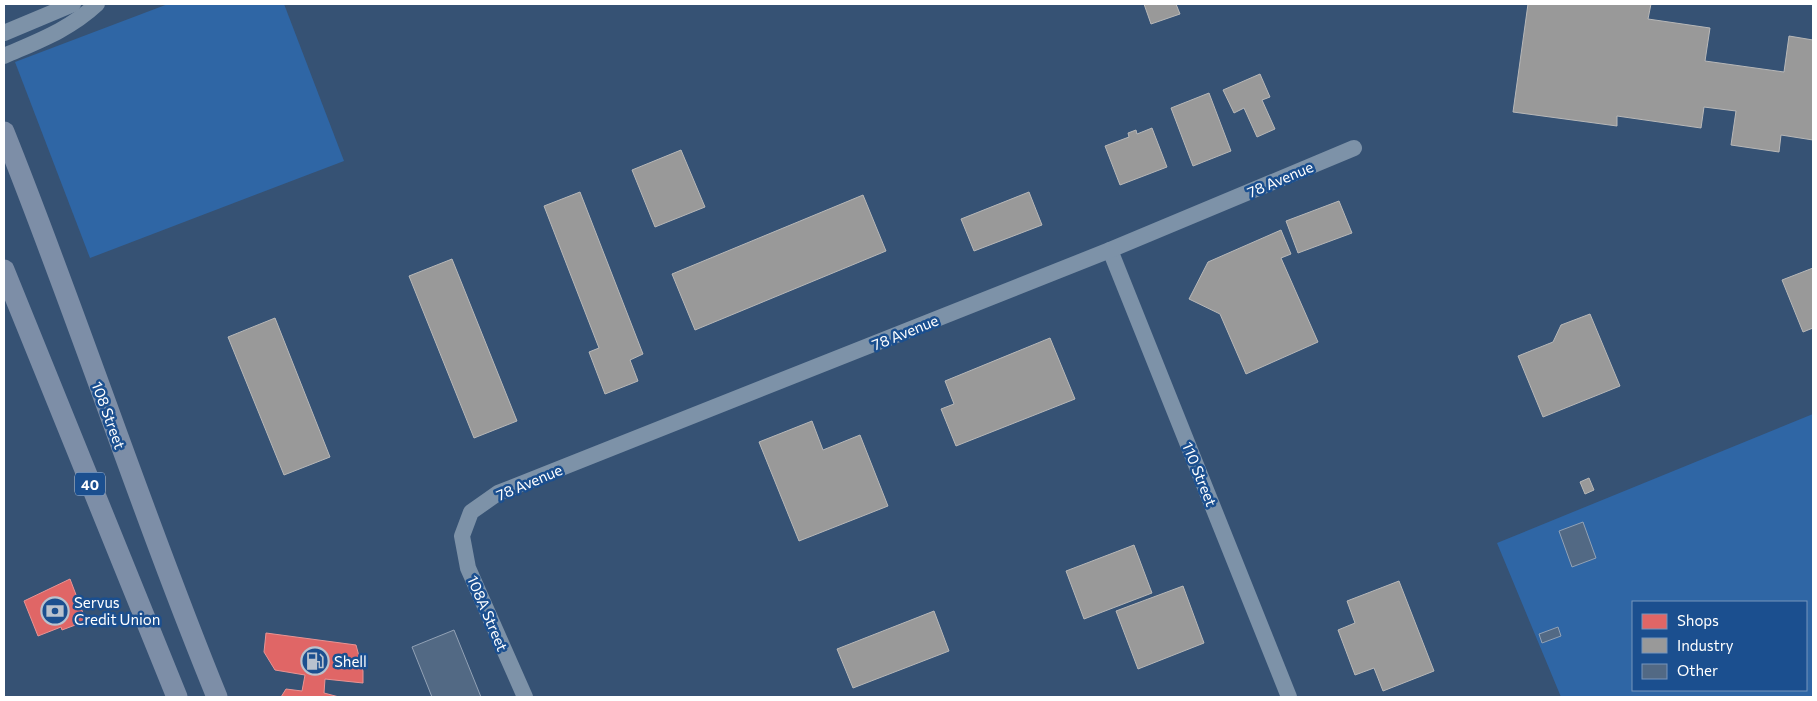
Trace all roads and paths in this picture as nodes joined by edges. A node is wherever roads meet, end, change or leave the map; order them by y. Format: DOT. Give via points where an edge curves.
graph roads {
  1 [pos="73,4"];
  2 [pos="97,4"];
  3 [pos="4,33"];
  4 [pos="4,56"];
  5 [pos="4,132"];
  6 [pos="1354,148"];
  7 [pos="4,169"];
  8 [pos="1110,250"];
  9 [pos="4,270"];
  10 [pos="61,278"];
  11 [pos="466,526"];
  12 [pos="177,697"];
  13 [pos="216,697"];
  14 [pos="524,697"];
  15 [pos="1289,697"];
  1 -- 3 [label="street"];
  2 -- 4 [label="street" via="62,31"];
  5 -- 10 [label="main road, 108 Street"];
  6 -- 8 [label="street, 78 Avenue"];
  7 -- 10 [label="main road"];
  8 -- 11 [label="street, 78 Avenue" via="498,493 471,512"];
  8 -- 15 [label="street, 110 Street"];
  9 -- 12 [label="main road, 40"];
  10 -- 13 [label="main road, 108 Street"];
  11 -- 14 [label="street, 108A Street" via="462,536 468,568"];
}
